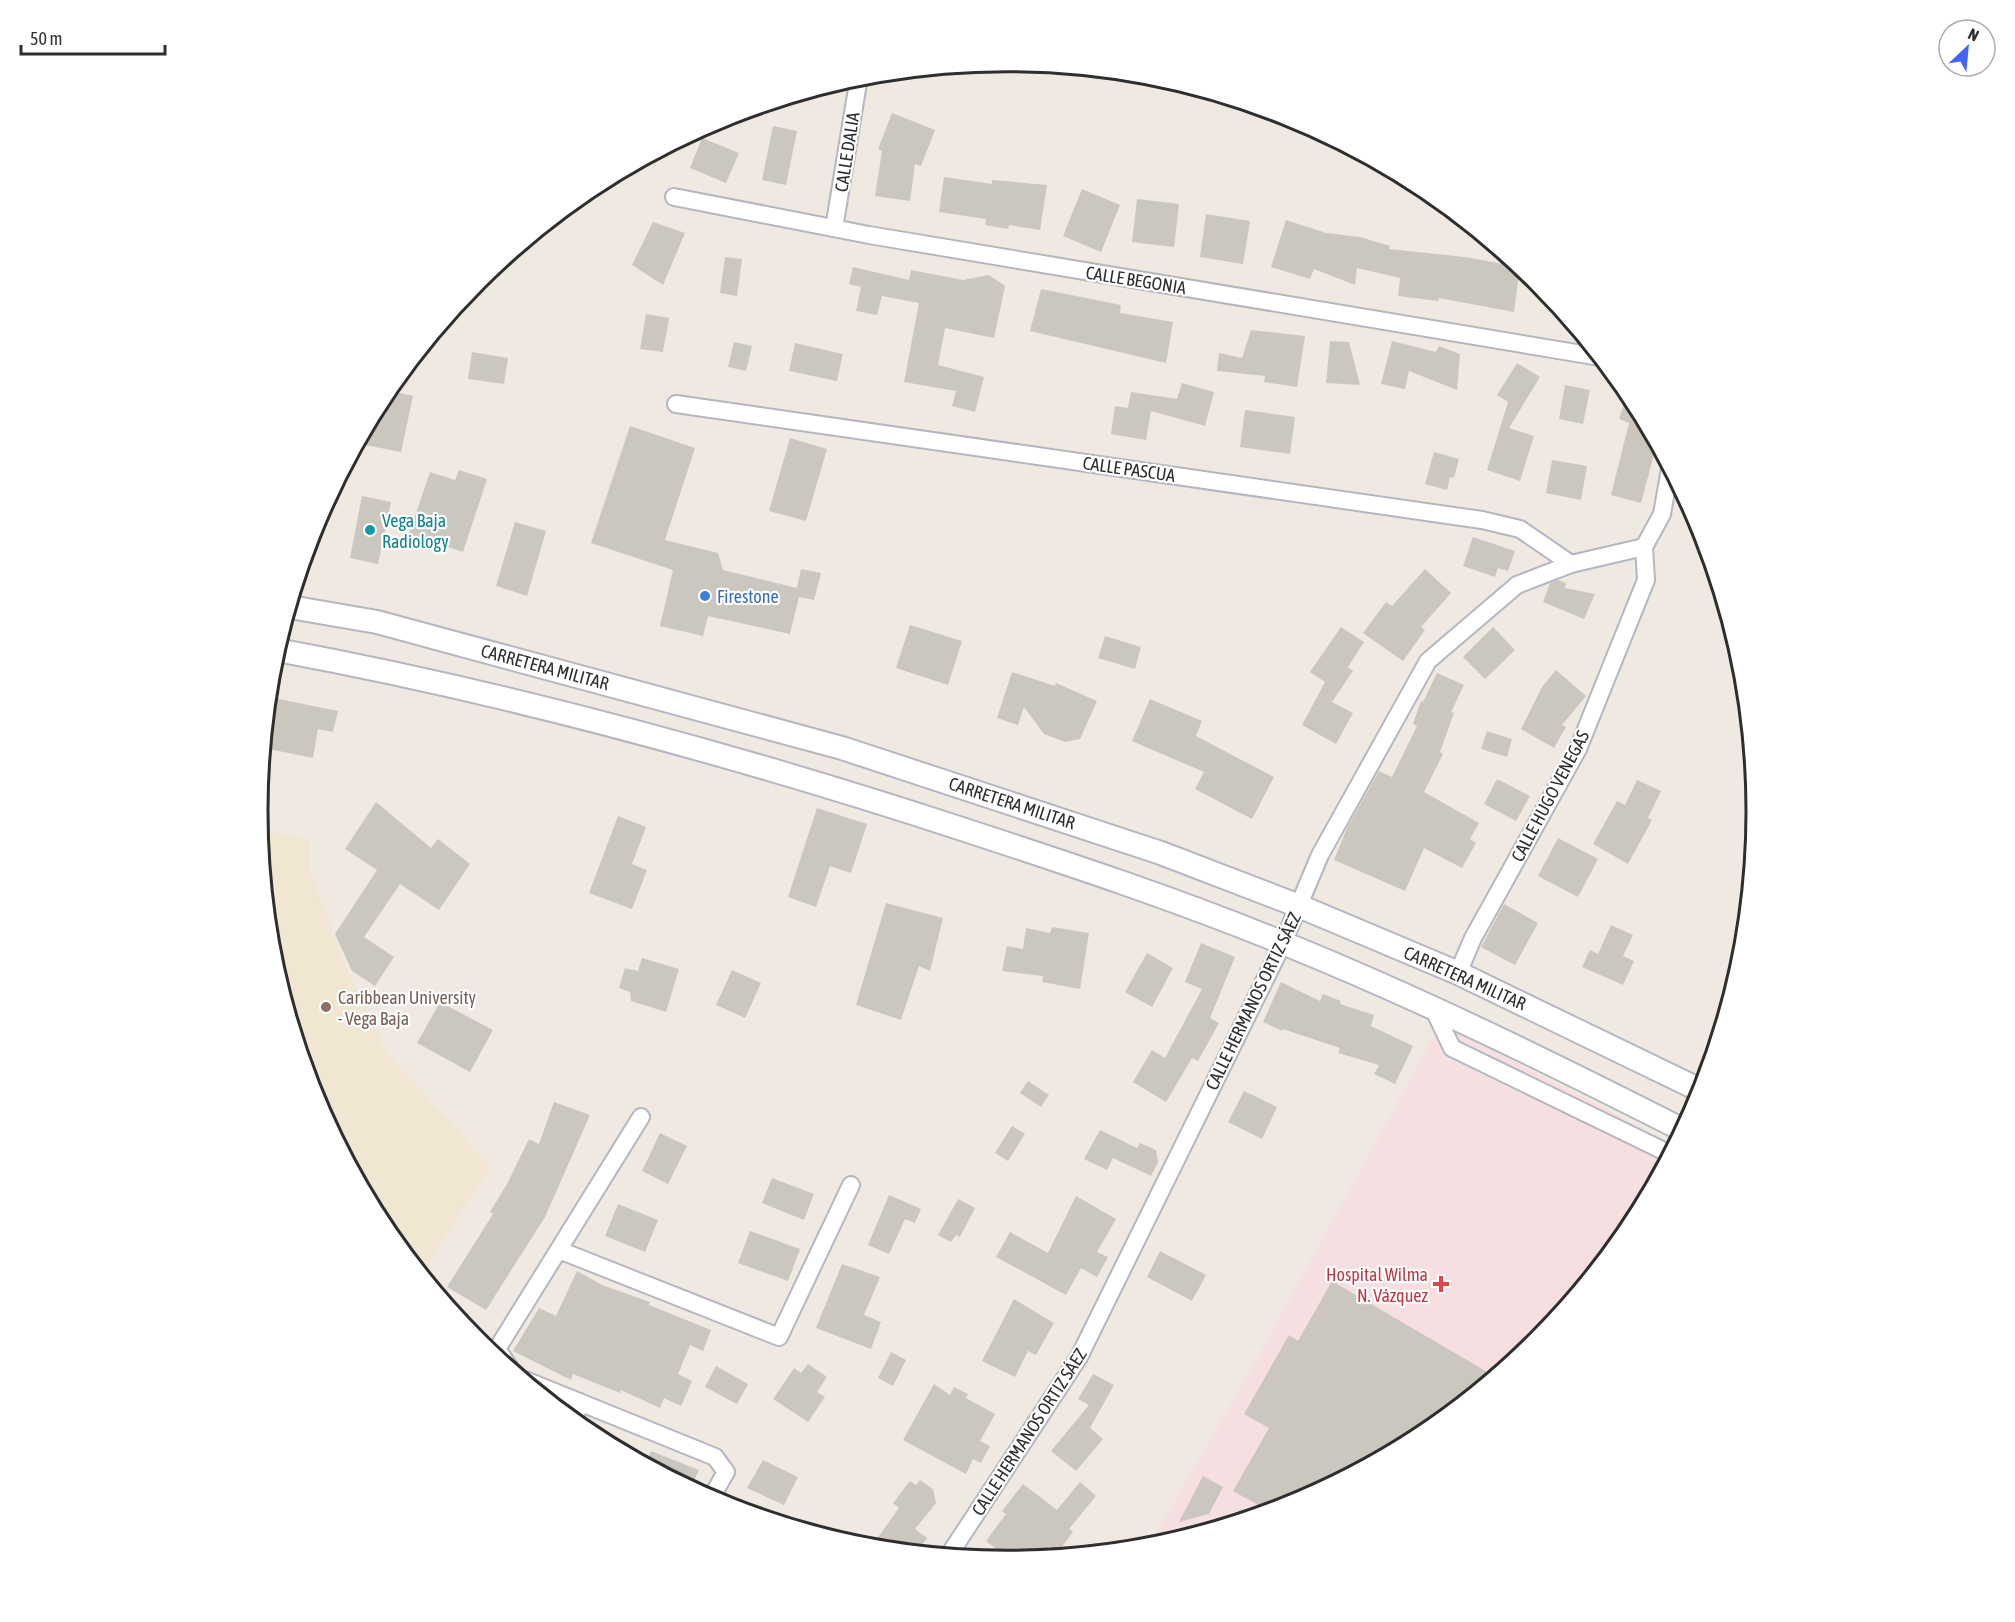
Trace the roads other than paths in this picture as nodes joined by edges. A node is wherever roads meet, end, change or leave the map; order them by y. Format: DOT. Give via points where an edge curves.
graph roads {
  1 [pos="857,87"];
  2 [pos="674,197"];
  3 [pos="834,228"];
  4 [pos="1589,355"];
  5 [pos="676,404"];
  6 [pos="1668,480"];
  7 [pos="1644,546"];
  8 [pos="1571,564"];
  9 [pos="297,608"];
  10 [pos="287,652"];
  11 [pos="1299,906"];
  12 [pos="1283,943"];
  13 [pos="1458,973"];
  14 [pos="1433,1008"];
  15 [pos="1693,1087"];
  16 [pos="641,1118"];
  17 [pos="1675,1126"];
  18 [pos="1663,1151"];
  19 [pos="851,1185"];
  20 [pos="558,1250"];
  21 [pos="498,1347"];
  22 [pos="548,1389"];
  23 [pos="580,1402"];
  24 [pos="577,1411"];
  25 [pos="716,1490"];
  26 [pos="954,1548"];
  1 -- 3 [label="street, CALLE DALIA"];
  2 -- 3 [label="street, CALLE BEGONIA"];
  3 -- 4 [label="street, CALLE BEGONIA"];
  5 -- 8 [label="street, CALLE PASCUA" via="1482,520 1520,529"];
  6 -- 7 [label="street" via="1662,514"];
  7 -- 8 [label="street, CALLE HERMANOS ORTIZ SÁEZ"];
  7 -- 13 [label="street, CALLE HUGO VENEGAS" via="1646,580 1578,749 1473,938"];
  8 -- 11 [label="street, CALLE HERMANOS ORTIZ SÁEZ" via="1517,585 1428,661 1320,855"];
  9 -- 11 [label="main road, CARRETERA MILITAR" via="377,622 842,748 1161,853"];
  10 -- 12 [label="main road" via="592,719 831,786 1148,890"];
  11 -- 12 [label="street, CALLE HERMANOS ORTIZ SÁEZ"];
  11 -- 13 [label="main road, CARRETERA MILITAR"];
  12 -- 14 [label="main road"];
  12 -- 26 [label="street, CALLE HERMANOS ORTIZ SÁEZ" via="1079,1357"];
  13 -- 15 [label="main road, CARRETERA MILITAR"];
  14 -- 17 [label="main road" via="1515,1044"];
  14 -- 18 [label="street" via="1452,1048"];
  16 -- 20 [label="street"];
  19 -- 20 [label="street" via="779,1337"];
  20 -- 21 [label="street"];
  22 -- 23 [label="street"];
  23 -- 24 [label="street"];
  23 -- 25 [label="street" via="715,1457 726,1472"];
}
